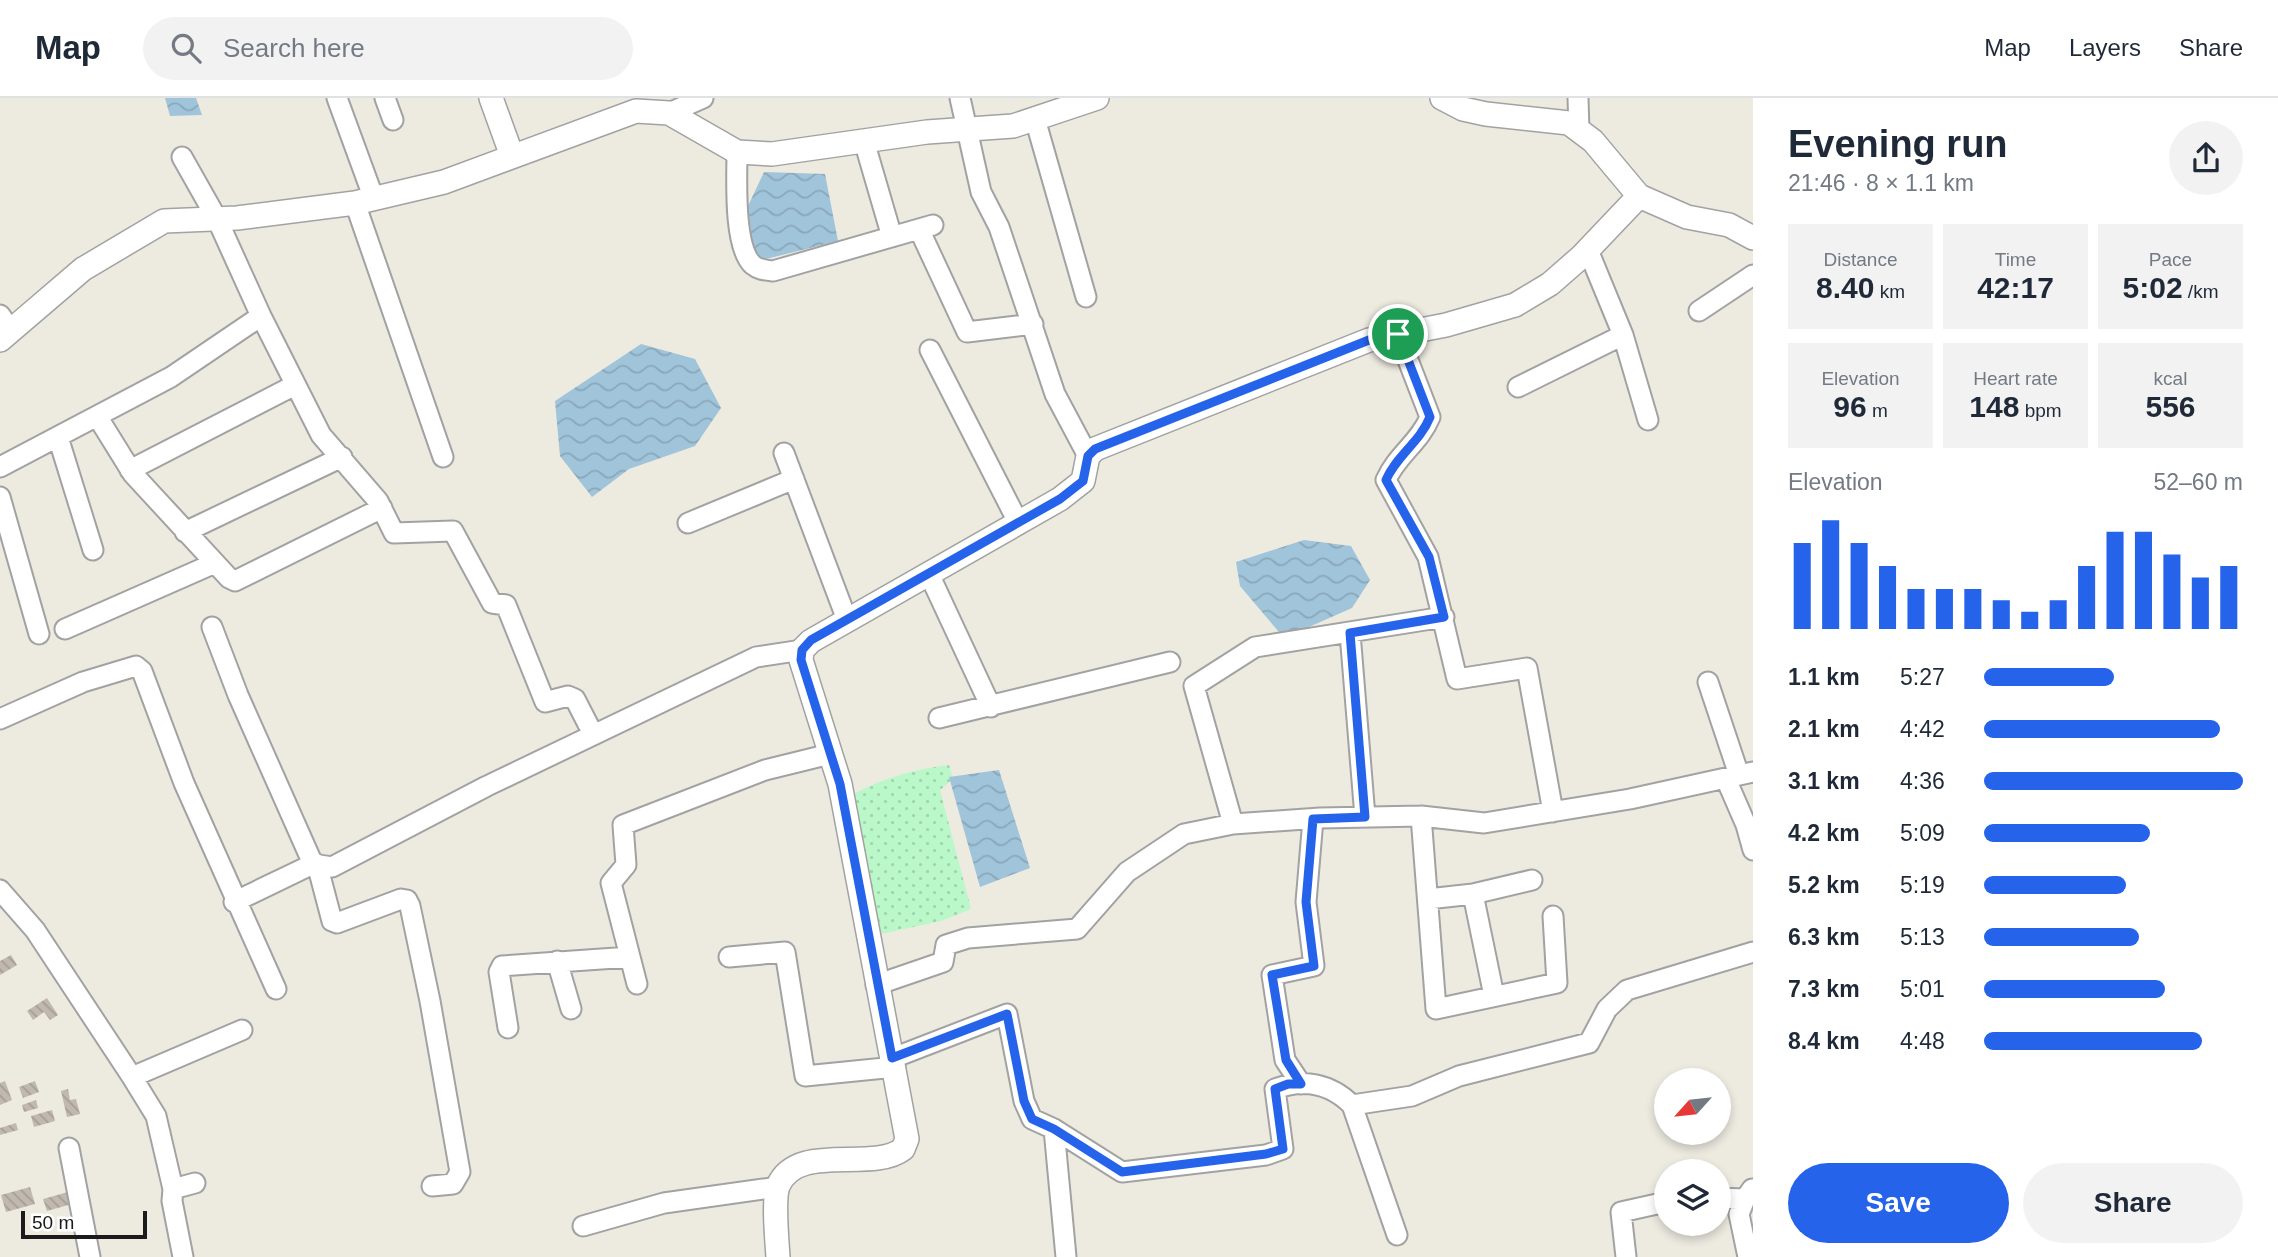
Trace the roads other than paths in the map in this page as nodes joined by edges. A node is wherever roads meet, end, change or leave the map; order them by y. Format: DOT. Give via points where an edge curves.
graph roads {
  1 [pos="338,98"];
  2 [pos="385,98"];
  3 [pos="491,98"];
  4 [pos="701,98"];
  5 [pos="960,98"];
  6 [pos="1097,98"];
  7 [pos="1442,98"];
  8 [pos="1578,98"];
  9 [pos="668,113"];
  10 [pos="1035,119"];
  11 [pos="393,120"];
  12 [pos="965,130"];
  13 [pos="1579,131"];
  14 [pos="864,141"];
  15 [pos="737,152"];
  16 [pos="512,156"];
  17 [pos="182,157"];
  18 [pos="1639,196"];
  19 [pos="364,201"];
  20 [pos="217,219"];
  21 [pos="892,237"];
  22 [pos="1753,239"];
  23 [pos="1588,250"];
  24 [pos="1753,275"];
  25 [pos="1086,297"];
  26 [pos="1699,311"];
  27 [pos="261,316"];
  28 [pos="1033,324"];
  29 [pos="4,329"];
  30 [pos="1398,334"];
  31 [pos="1623,335"];
  32 [pos="930,350"];
  33 [pos="295,385"];
  34 [pos="1518,387"];
  35 [pos="97,416"];
  36 [pos="1648,420"];
  37 [pos="58,437"];
  38 [pos="784,453"];
  39 [pos="1088,456"];
  40 [pos="342,457"];
  41 [pos="443,457"];
  42 [pos="0,467"];
  43 [pos="130,470"];
  44 [pos="794,479"];
  45 [pos="0,497"];
  46 [pos="382,508"];
  47 [pos="688,523"];
  48 [pos="1019,524"];
  49 [pos="185,532"];
  50 [pos="93,550"];
  51 [pos="215,563"];
  52 [pos="929,574"];
  53 [pos="1444,617"];
  54 [pos="847,620"];
  55 [pos="212,627"];
  56 [pos="65,629"];
  57 [pos="1350,633"];
  58 [pos="38,634"];
  59 [pos="802,650"];
  60 [pos="1170,662"];
  61 [pos="1708,682"];
  62 [pos="991,707"];
  63 [pos="939,718"];
  64 [pos="0,719"];
  65 [pos="593,734"];
  66 [pos="830,754"];
  67 [pos="1739,775"];
  68 [pos="1553,812"];
  69 [pos="1421,816"];
  70 [pos="1365,817"];
  71 [pos="1313,819"];
  72 [pos="1233,824"];
  73 [pos="1753,850"];
  74 [pos="315,864"];
  75 [pos="1532,880"];
  76 [pos="0,890"];
  77 [pos="1473,894"];
  78 [pos="1428,899"];
  79 [pos="234,902"];
  80 [pos="1553,916"];
  81 [pos="1753,951"];
  82 [pos="630,957"];
  83 [pos="729,957"];
  84 [pos="557,961"];
  85 [pos="637,984"];
  86 [pos="876,985"];
  87 [pos="276,989"];
  88 [pos="1494,996"];
  89 [pos="571,1009"];
  90 [pos="508,1028"];
  91 [pos="242,1030"];
  92 [pos="894,1063"];
  93 [pos="132,1077"];
  94 [pos="1301,1084"];
  95 [pos="1352,1105"];
  96 [pos="1054,1129"];
  97 [pos="69,1148"];
  98 [pos="195,1183"];
  99 [pos="432,1186"];
  100 [pos="778,1187"];
  101 [pos="173,1189"];
  102 [pos="1749,1194"];
  103 [pos="1731,1196"];
  104 [pos="1654,1205"];
  105 [pos="583,1226"];
  106 [pos="1396,1234"];
  107 [pos="90,1257"];
  108 [pos="183,1257"];
  109 [pos="778,1257"];
  110 [pos="1066,1257"];
  111 [pos="1626,1257"];
  112 [pos="1748,1257"];
  1 -- 19 [label="street"];
  2 -- 11 [label="street"];
  3 -- 16 [label="street"];
  4 -- 9 [label="street"];
  5 -- 12 [label="street"];
  6 -- 10 [label="street"];
  7 -- 13 [label="street" via="1463,109 1569,122"];
  8 -- 13 [label="street"];
  9 -- 15 [label="street"];
  9 -- 16 [label="street" via="636,111"];
  10 -- 12 [label="street"];
  10 -- 25 [label="street"];
  12 -- 14 [label="street"];
  12 -- 28 [label="street" via="981,192 999,228"];
  13 -- 18 [label="street" via="1593,141"];
  14 -- 15 [label="street" via="772,154"];
  14 -- 21 [label="street"];
  15 -- 21 [label="street" via="737,206 746,256 761,270 773,271"];
  16 -- 19 [label="street" via="444,182"];
  17 -- 20 [label="street"];
  18 -- 22 [label="street" via="1687,217 1729,225"];
  18 -- 23 [label="street"];
  19 -- 20 [label="street" via="332,209"];
  19 -- 41 [label="street"];
  20 -- 27 [label="street"];
  20 -- 29 [label="street" via="164,221 132,237"];
  21 -- 28 [label="street" via="926,227 967,332"];
  23 -- 30 [label="street" via="1550,284 1515,305"];
  23 -- 31 [label="street"];
  24 -- 26 [label="street"];
  27 -- 33 [label="street"];
  27 -- 35 [label="street" via="172,377"];
  28 -- 39 [label="street" via="1055,394"];
  30 -- 39 [label="street" via="1369,340 1114,440"];
  30 -- 53 [label="street" via="1430,417 1386,480 1429,557"];
  31 -- 34 [label="street"];
  31 -- 36 [label="street"];
  32 -- 48 [label="street"];
  33 -- 40 [label="street" via="321,435"];
  33 -- 43 [label="street"];
  35 -- 37 [label="street"];
  35 -- 43 [label="street"];
  37 -- 42 [label="street"];
  37 -- 50 [label="street"];
  38 -- 44 [label="street"];
  39 -- 48 [label="street" via="1083,481"];
  40 -- 46 [label="street"];
  40 -- 49 [label="street"];
  43 -- 49 [label="street"];
  44 -- 47 [label="street"];
  44 -- 54 [label="street"];
  45 -- 58 [label="street"];
  46 -- 51 [label="street" via="244,578 229,578"];
  46 -- 65 [label="street" via="394,533 453,531 492,603 506,605 545,702 568,696 575,699"];
  48 -- 52 [label="street"];
  49 -- 51 [label="street"];
  51 -- 56 [label="street"];
  52 -- 54 [label="street"];
  52 -- 62 [label="street"];
  53 -- 57 [label="street"];
  53 -- 68 [label="street" via="1457,679 1527,668"];
  54 -- 59 [label="street"];
  55 -- 74 [label="street"];
  57 -- 70 [label="street"];
  57 -- 72 [label="street" via="1255,647 1195,686"];
  59 -- 65 [label="street" via="756,657"];
  59 -- 66 [label="street" via="810,694"];
  60 -- 62 [label="street"];
  61 -- 67 [label="street"];
  62 -- 63 [label="street"];
  64 -- 79 [label="street" via="83,682 136,666 142,671"];
  65 -- 74 [label="street" via="332,867"];
  66 -- 82 [label="street" via="765,771 623,825 626,865 611,883"];
  66 -- 86 [label="street" via="840,784"];
  67 -- 68 [label="street"];
  67 -- 73 [label="street"];
  68 -- 69 [label="street" via="1485,823"];
  69 -- 70 [label="street"];
  69 -- 78 [label="street"];
  70 -- 71 [label="street"];
  71 -- 72 [label="street"];
  71 -- 94 [label="street" via="1306,902 1314,966 1272,975 1286,1060"];
  72 -- 86 [label="street" via="1184,834 1127,872 1077,929 968,938 946,945 943,962"];
  74 -- 79 [label="street"];
  74 -- 99 [label="street" via="332,920 337,923 401,899 410,906 460,1172 453,1184"];
  75 -- 77 [label="street"];
  76 -- 93 [label="street" via="35,930"];
  77 -- 78 [label="street"];
  77 -- 88 [label="street"];
  78 -- 88 [label="street" via="1436,1009"];
  79 -- 87 [label="street"];
  80 -- 88 [label="street" via="1557,983"];
  81 -- 95 [label="street" via="1627,990 1607,1009 1589,1043 1459,1076 1412,1096"];
  82 -- 84 [label="street"];
  82 -- 85 [label="street"];
  83 -- 92 [label="street" via="785,952 805,1076"];
  84 -- 89 [label="street"];
  84 -- 90 [label="street" via="502,966 499,972"];
  86 -- 92 [label="street"];
  91 -- 93 [label="street"];
  92 -- 96 [label="street" via="1007,1014 1024,1101 1032,1119"];
  92 -- 100 [label="street" via="907,1139 903,1149 890,1155 818,1160 788,1174"];
  93 -- 101 [label="street" via="156,1116"];
  94 -- 95 [label="street" via="1325,1085"];
  94 -- 96 [label="street" via="1275,1089 1283,1149 1266,1154 1122,1172"];
  95 -- 106 [label="street"];
  96 -- 110 [label="street"];
  97 -- 107 [label="street"];
  98 -- 101 [label="street"];
  100 -- 105 [label="street" via="664,1203"];
  100 -- 109 [label="street"];
  101 -- 108 [label="street"];
  102 -- 103 [label="street"];
  102 -- 112 [label="street" via="1739,1214"];
  104 -- 111 [label="street" via="1622,1212"];
}
